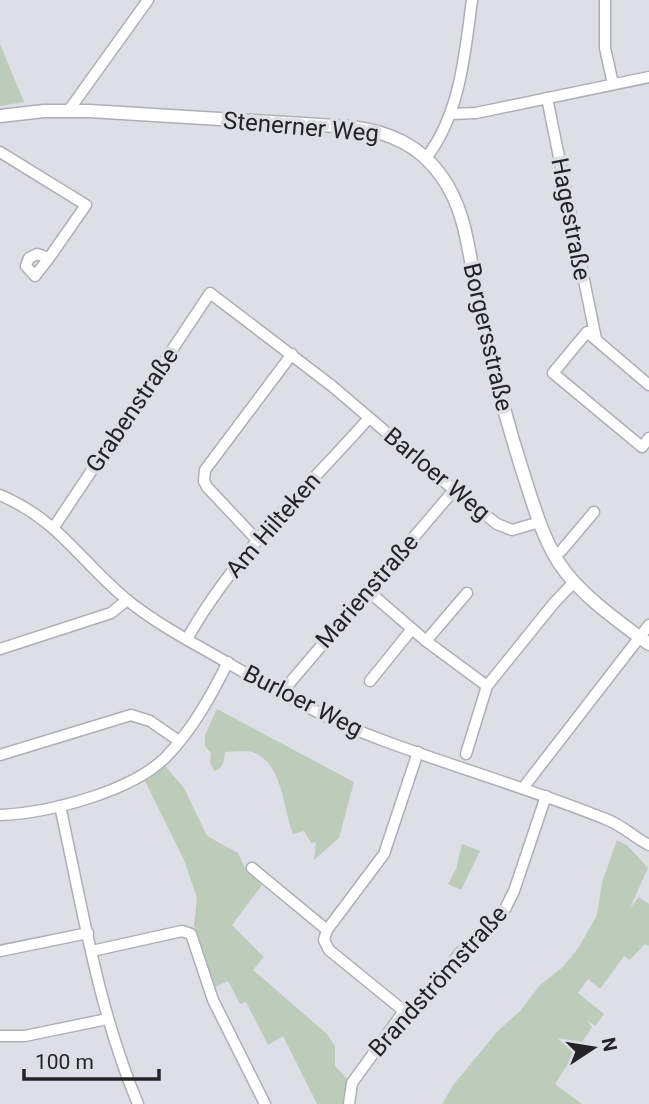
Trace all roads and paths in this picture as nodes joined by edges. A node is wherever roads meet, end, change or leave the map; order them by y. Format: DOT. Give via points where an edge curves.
graph roads {
  1 [pos="148,0"];
  2 [pos="472,0"];
  3 [pos="605,0"];
  4 [pos="649,77"];
  5 [pos="613,84"];
  6 [pos="547,98"];
  7 [pos="69,110"];
  8 [pos="450,114"];
  9 [pos="0,116"];
  10 [pos="0,152"];
  11 [pos="426,158"];
  12 [pos="49,258"];
  13 [pos="210,292"];
  14 [pos="596,339"];
  15 [pos="292,354"];
  16 [pos="649,385"];
  17 [pos="369,418"];
  18 [pos="647,446"];
  19 [pos="454,491"];
  20 [pos="0,495"];
  21 [pos="594,512"];
  22 [pos="540,522"];
  23 [pos="54,527"];
  24 [pos="257,540"];
  25 [pos="555,556"];
  26 [pos="573,583"];
  27 [pos="367,590"];
  28 [pos="467,593"];
  29 [pos="127,600"];
  30 [pos="649,625"];
  31 [pos="412,629"];
  32 [pos="187,639"];
  33 [pos="426,640"];
  34 [pos="644,641"];
  35 [pos="0,649"];
  36 [pos="228,662"];
  37 [pos="370,681"];
  38 [pos="487,687"];
  39 [pos="282,692"];
  40 [pos="179,741"];
  41 [pos="418,752"];
  42 [pos="466,754"];
  43 [pos="0,755"];
  44 [pos="523,788"];
  45 [pos="545,796"];
  46 [pos="61,806"];
  47 [pos="0,815"];
  48 [pos="646,843"];
  49 [pos="649,853"];
  50 [pos="252,868"];
  51 [pos="327,930"];
  52 [pos="88,933"];
  53 [pos="0,951"];
  54 [pos="92,951"];
  55 [pos="404,1011"];
  56 [pos="107,1019"];
  57 [pos="0,1036"];
  58 [pos="138,1104"];
  59 [pos="265,1104"];
  60 [pos="349,1104"];
  1 -- 7 [label="street"];
  2 -- 8 [label="street"];
  3 -- 5 [label="street" via="605,48"];
  4 -- 5 [label="street"];
  5 -- 6 [label="street"];
  6 -- 8 [label="street"];
  6 -- 14 [label="street, Hagestraße"];
  7 -- 9 [label="street, Stenerner Weg"];
  7 -- 11 [label="street, Stenerner Weg" via="377,130 406,142"];
  8 -- 11 [label="street"];
  10 -- 12 [label="street" via="86,205"];
  11 -- 22 [label="street, Borgersstraße" via="442,177 459,213 510,435"];
  13 -- 15 [label="street, Barloer Weg"];
  13 -- 23 [label="street, Grabenstraße"];
  14 -- 16 [label="street"];
  14 -- 18 [label="street" via="587,332 553,373"];
  15 -- 17 [label="street, Barloer Weg"];
  15 -- 24 [label="street" via="205,470 207,487"];
  17 -- 19 [label="street, Barloer Weg"];
  17 -- 24 [label="street, Am Hilteken"];
  19 -- 22 [label="street, Barloer Weg" via="505,528"];
  19 -- 27 [label="street, Marienstraße"];
  20 -- 23 [label="street, Burloer Weg"];
  21 -- 25 [label="street"];
  22 -- 25 [label="street"];
  23 -- 29 [label="street, Burloer Weg"];
  24 -- 32 [label="street, Am Hilteken" via="220,586"];
  25 -- 26 [label="street"];
  26 -- 34 [label="street"];
  26 -- 38 [label="street"];
  27 -- 31 [label="street"];
  27 -- 39 [label="street, Marienstraße"];
  28 -- 33 [label="street"];
  29 -- 32 [label="street, Burloer Weg"];
  29 -- 35 [label="street" via="111,613"];
  30 -- 34 [label="street"];
  31 -- 33 [label="street"];
  31 -- 37 [label="street"];
  32 -- 36 [label="street, Burloer Weg"];
  33 -- 38 [label="street"];
  34 -- 44 [label="street"];
  36 -- 39 [label="street, Burloer Weg"];
  36 -- 40 [label="street" via="204,708"];
  38 -- 42 [label="street"];
  39 -- 41 [label="street, Burloer Weg" via="340,722"];
  40 -- 43 [label="street" via="150,721 131,715"];
  40 -- 46 [label="street" via="164,758 116,788"];
  41 -- 44 [label="street, Burloer Weg"];
  41 -- 51 [label="street" via="384,854"];
  44 -- 45 [label="street, Burloer Weg"];
  45 -- 48 [label="street, Burloer Weg" via="611,821"];
  45 -- 55 [label="street, Brandströmstraße" via="505,909 458,954 419,1005"];
  46 -- 47 [label="street"];
  46 -- 52 [label="street"];
  48 -- 49 [label="street, Burloer Weg"];
  50 -- 51 [label="street"];
  51 -- 55 [label="street" via="324,940 329,950"];
  52 -- 53 [label="street"];
  52 -- 54 [label="street"];
  54 -- 56 [label="street"];
  54 -- 59 [label="street" via="182,931 191,934 213,1000"];
  55 -- 60 [label="street, Brandströmstraße" via="352,1083"];
  56 -- 57 [label="street" via="24,1036"];
  56 -- 58 [label="street"];
}
